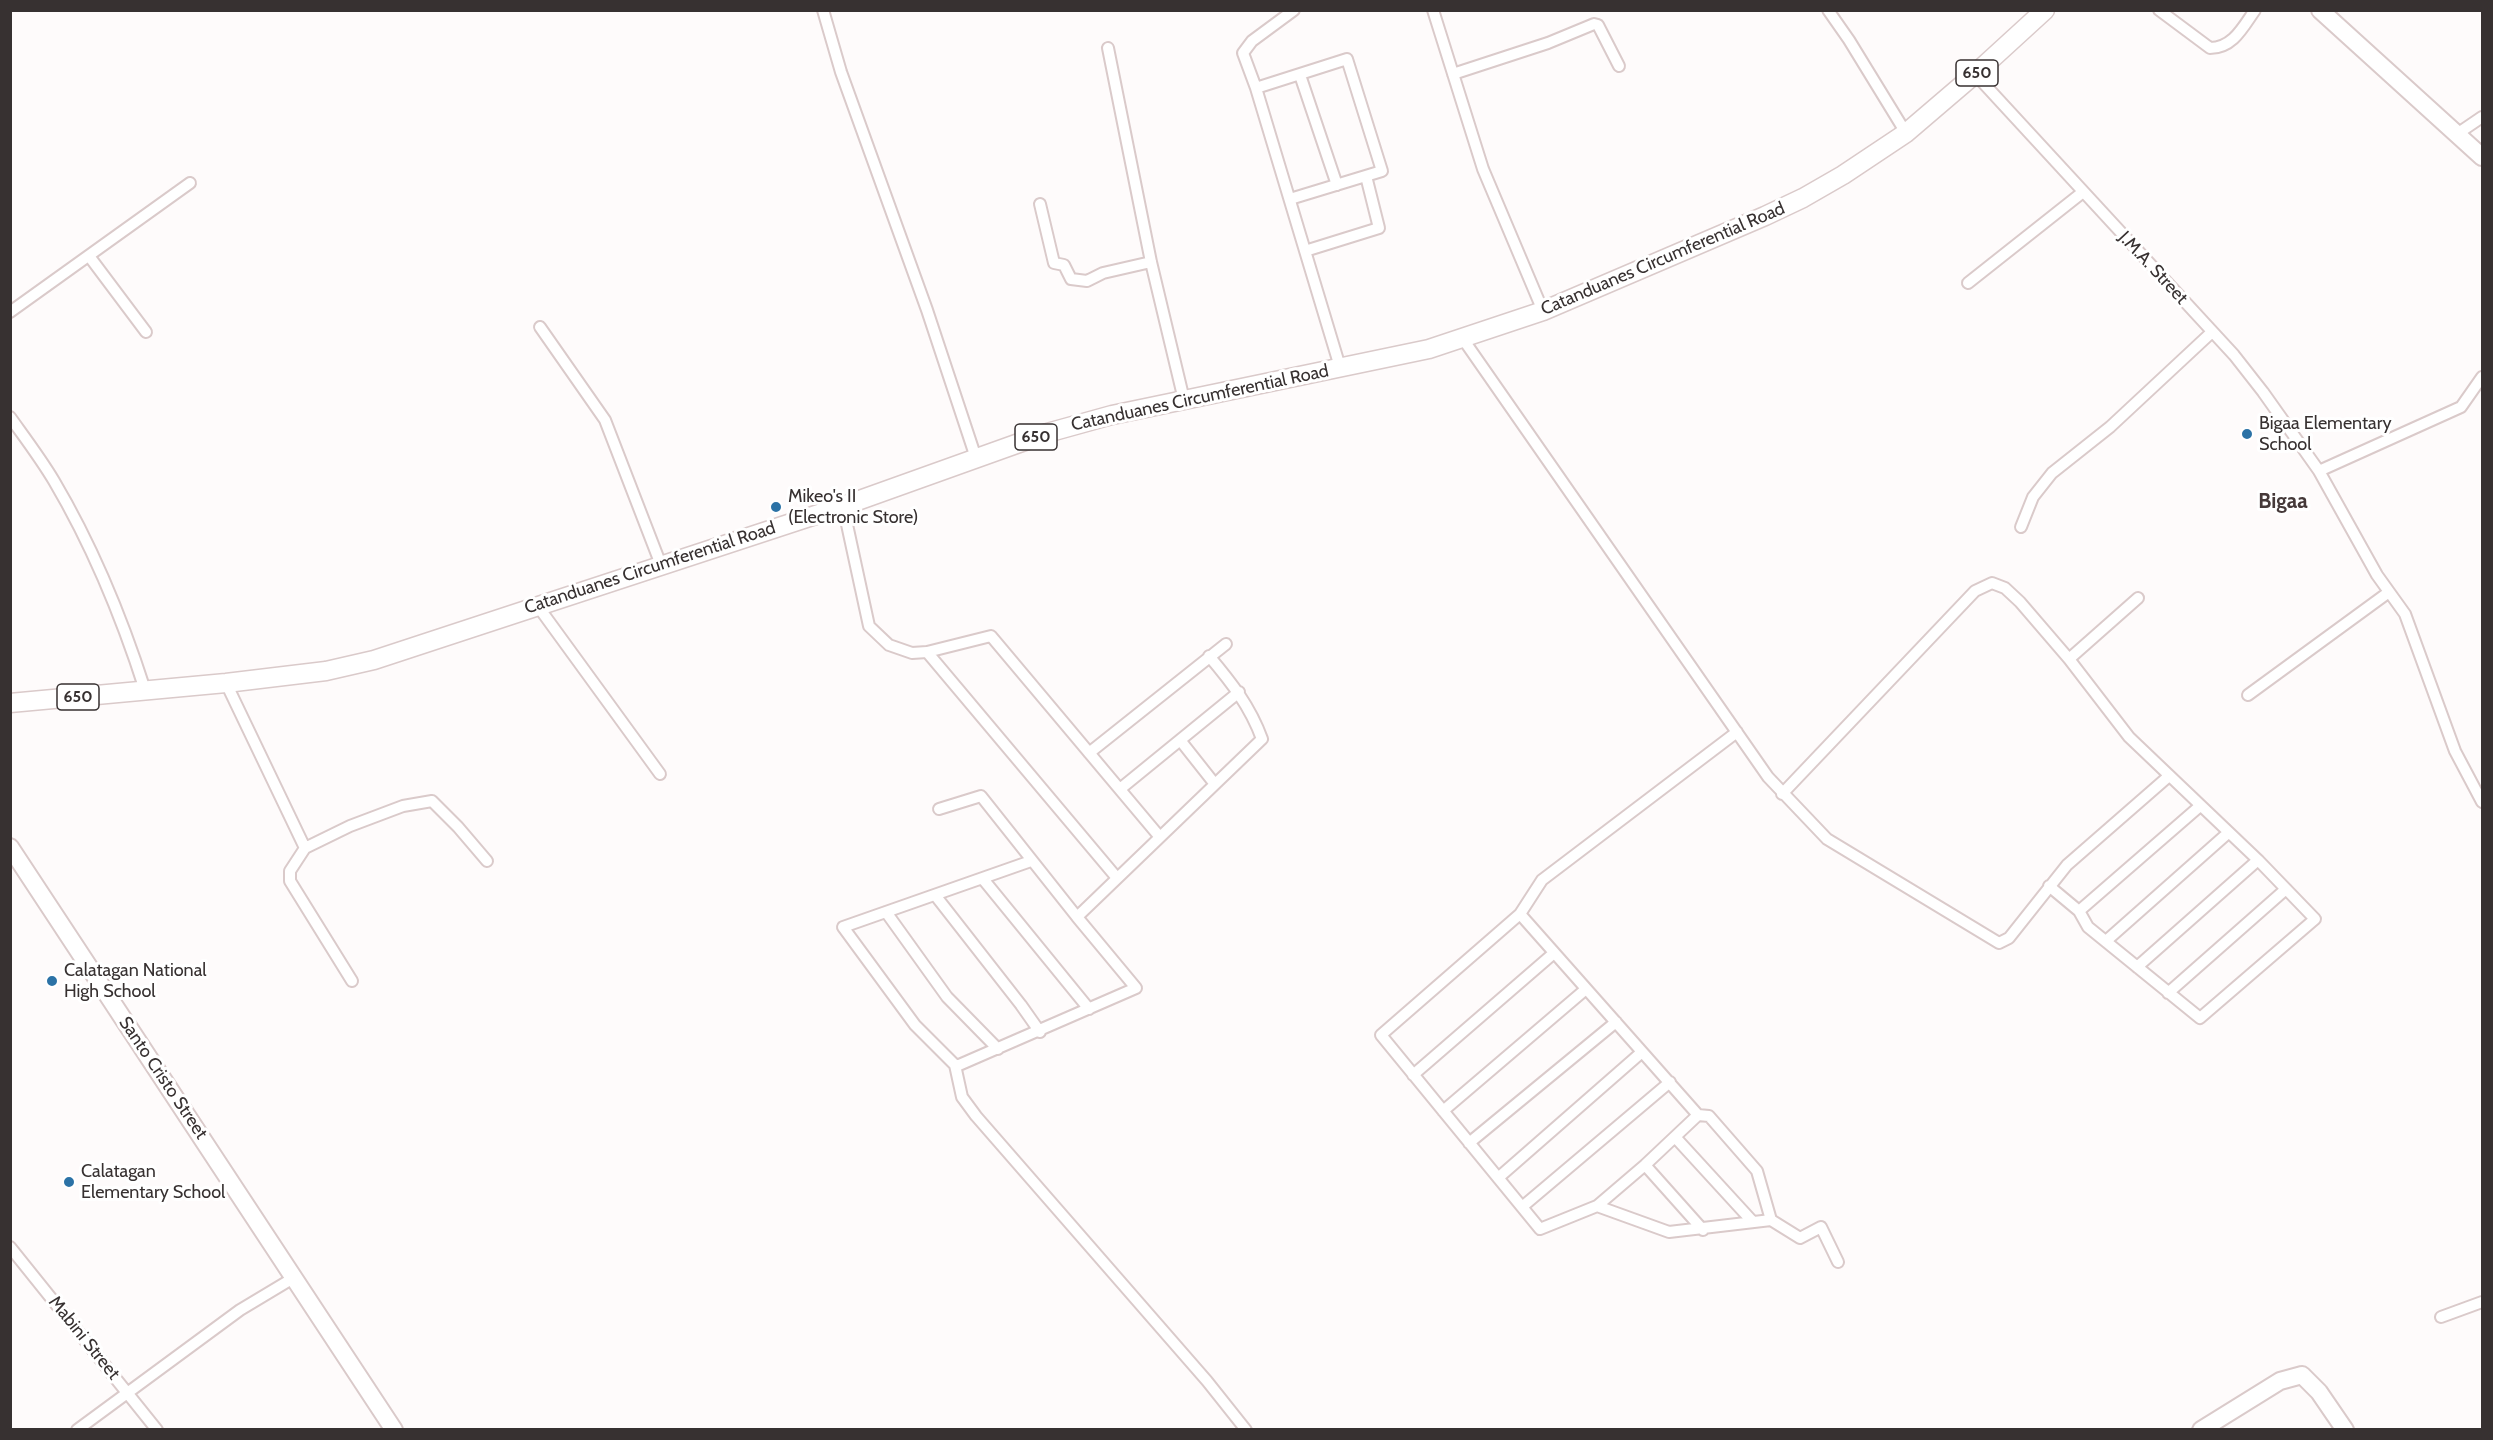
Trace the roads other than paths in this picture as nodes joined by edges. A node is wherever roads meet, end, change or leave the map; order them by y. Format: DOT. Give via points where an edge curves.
graph roads {
  1 [pos="823,10"];
  2 [pos="1294,10"];
  3 [pos="1433,10"];
  4 [pos="1827,10"];
  5 [pos="2045,10"];
  6 [pos="2159,10"];
  7 [pos="2254,10"];
  8 [pos="2320,10"];
  9 [pos="1108,48"];
  10 [pos="1619,66"];
  11 [pos="1453,74"];
  12 [pos="1976,74"];
  13 [pos="1300,75"];
  14 [pos="1256,88"];
  15 [pos="2482,117"];
  16 [pos="1906,132"];
  17 [pos="2457,134"];
  18 [pos="2482,157"];
  19 [pos="1366,176"];
  20 [pos="190,183"];
  21 [pos="1337,185"];
  22 [pos="2083,192"];
  23 [pos="1290,200"];
  24 [pos="1040,204"];
  25 [pos="1305,251"];
  26 [pos="89,256"];
  27 [pos="1151,262"];
  28 [pos="1968,283"];
  29 [pos="1543,311"];
  30 [pos="10,312"];
  31 [pos="540,327"];
  32 [pos="146,332"];
  33 [pos="2212,332"];
  34 [pos="1463,339"];
  35 [pos="1340,367"];
  36 [pos="2482,382"];
  37 [pos="1184,400"];
  38 [pos="10,417"];
  39 [pos="976,458"];
  40 [pos="2319,471"];
  41 [pos="843,506"];
  42 [pos="2021,527"];
  43 [pos="661,565"];
  44 [pos="2389,591"];
  45 [pos="2138,598"];
  46 [pos="537,605"];
  47 [pos="1226,644"];
  48 [pos="927,652"];
  49 [pos="1209,656"];
  50 [pos="2070,659"];
  51 [pos="226,683"];
  52 [pos="146,690"];
  53 [pos="1239,692"];
  54 [pos="2248,695"];
  55 [pos="10,703"];
  56 [pos="1737,732"];
  57 [pos="1180,740"];
  58 [pos="1089,753"];
  59 [pos="660,774"];
  60 [pos="2169,776"];
  61 [pos="1214,783"];
  62 [pos="1120,789"];
  63 [pos="1782,794"];
  64 [pos="2482,802"];
  65 [pos="2200,806"];
  66 [pos="939,809"];
  67 [pos="2228,833"];
  68 [pos="1159,837"];
  69 [pos="10,847"];
  70 [pos="305,849"];
  71 [pos="2258,860"];
  72 [pos="487,861"];
  73 [pos="1031,861"];
  74 [pos="1117,878"];
  75 [pos="983,879"];
  76 [pos="2049,886"];
  77 [pos="2286,889"];
  78 [pos="934,895"];
  79 [pos="2079,910"];
  80 [pos="886,912"];
  81 [pos="1520,914"];
  82 [pos="1077,917"];
  83 [pos="2106,941"];
  84 [pos="1554,953"];
  85 [pos="2137,967"];
  86 [pos="352,981"];
  87 [pos="1586,989"];
  88 [pos="2168,993"];
  89 [pos="1089,1009"];
  90 [pos="1616,1022"];
  91 [pos="1040,1032"];
  92 [pos="998,1048"];
  93 [pos="1642,1052"];
  94 [pos="955,1065"];
  95 [pos="1413,1075"];
  96 [pos="1670,1082"];
  97 [pos="1443,1111"];
  98 [pos="1698,1115"];
  99 [pos="1675,1137"];
  100 [pos="1469,1143"];
  101 [pos="1645,1165"];
  102 [pos="1498,1178"];
  103 [pos="1597,1206"];
  104 [pos="1522,1207"];
  105 [pos="1771,1220"];
  106 [pos="1752,1221"];
  107 [pos="1703,1230"];
  108 [pos="10,1247"];
  109 [pos="1838,1262"];
  110 [pos="295,1276"];
  111 [pos="2482,1302"];
  112 [pos="2441,1317"];
  113 [pos="128,1392"];
  114 [pos="77,1430"];
  115 [pos="157,1430"];
  116 [pos="394,1430"];
  117 [pos="1246,1430"];
  118 [pos="2201,1430"];
  119 [pos="2344,1430"];
  1 -- 39 [label="street" via="841,72"];
  2 -- 14 [label="street" via="1252,41 1243,53"];
  3 -- 11 [label="street"];
  4 -- 16 [label="street"];
  5 -- 12 [label="main road, Catanduanes Circumferential Road / 650"];
  6 -- 7 [label="street" via="2210,48 2218,48 2236,36"];
  8 -- 17 [label="street"];
  9 -- 27 [label="street"];
  10 -- 11 [label="street" via="1594,24"];
  11 -- 29 [label="street" via="1483,169"];
  12 -- 16 [label="main road, Catanduanes Circumferential Road / 650"];
  12 -- 22 [label="street, J.M.A. Street"];
  13 -- 14 [label="street"];
  13 -- 19 [label="street" via="1347,59 1382,171"];
  13 -- 21 [label="street"];
  14 -- 23 [label="street"];
  15 -- 17 [label="street"];
  16 -- 29 [label="main road, Catanduanes Circumferential Road / 650" via="1803,198"];
  17 -- 18 [label="street"];
  19 -- 21 [label="street"];
  19 -- 25 [label="street" via="1379,228"];
  20 -- 26 [label="street"];
  21 -- 23 [label="street"];
  22 -- 28 [label="street"];
  22 -- 33 [label="street, J.M.A. Street"];
  23 -- 25 [label="street"];
  24 -- 27 [label="street" via="1054,262 1064,265 1071,279 1087,281 1103,273"];
  25 -- 35 [label="street"];
  26 -- 30 [label="street"];
  26 -- 32 [label="street"];
  27 -- 37 [label="street"];
  29 -- 34 [label="main road, Catanduanes Circumferential Road / 650"];
  31 -- 43 [label="street" via="605,420"];
  33 -- 40 [label="street, J.M.A. Street" via="2263,392"];
  33 -- 42 [label="street" via="2110,427 2052,473 2033,497"];
  34 -- 35 [label="main road, Catanduanes Circumferential Road / 650"];
  34 -- 56 [label="street"];
  35 -- 37 [label="main road, Catanduanes Circumferential Road / 650"];
  36 -- 40 [label="street" via="2462,407"];
  37 -- 39 [label="main road, Catanduanes Circumferential Road / 650" via="1047,433"];
  38 -- 52 [label="street" via="54,480 85,537 126,630"];
  39 -- 41 [label="main road, Catanduanes Circumferential Road / 650"];
  40 -- 44 [label="street, J.M.A. Street"];
  41 -- 43 [label="main road, Catanduanes Circumferential Road / 650"];
  41 -- 48 [label="street" via="869,626 889,645 912,653"];
  43 -- 46 [label="main road, Catanduanes Circumferential Road / 650"];
  44 -- 54 [label="street"];
  44 -- 64 [label="street, J.M.A. Street" via="2405,614 2455,751"];
  45 -- 50 [label="street"];
  46 -- 51 [label="main road, Catanduanes Circumferential Road / 650" via="374,660 326,671"];
  46 -- 59 [label="street"];
  47 -- 49 [label="street"];
  48 -- 58 [label="street" via="991,636"];
  48 -- 74 [label="street"];
  49 -- 53 [label="street"];
  49 -- 58 [label="street"];
  50 -- 60 [label="street" via="2129,737"];
  50 -- 63 [label="street" via="2020,602 2005,588 1992,583 1975,591"];
  51 -- 52 [label="main road, Catanduanes Circumferential Road / 650"];
  51 -- 70 [label="street"];
  52 -- 55 [label="main road, Catanduanes Circumferential Road / 650"];
  53 -- 57 [label="street"];
  53 -- 61 [label="street" via="1262,739"];
  56 -- 63 [label="street"];
  56 -- 81 [label="street" via="1542,880"];
  57 -- 61 [label="street"];
  57 -- 62 [label="street"];
  58 -- 62 [label="street"];
  60 -- 65 [label="street"];
  60 -- 76 [label="street" via="2067,865"];
  61 -- 68 [label="street"];
  62 -- 68 [label="street"];
  63 -- 76 [label="street" via="1827,839 1999,943 2009,938"];
  65 -- 67 [label="street"];
  65 -- 79 [label="street"];
  66 -- 73 [label="street" via="981,796"];
  67 -- 71 [label="street"];
  67 -- 83 [label="street"];
  68 -- 74 [label="street"];
  69 -- 110 [label="street, Santo Cristo Street"];
  70 -- 72 [label="street" via="350,826 403,806 432,801"];
  70 -- 86 [label="street" via="290,871 290,881"];
  71 -- 77 [label="street"];
  71 -- 85 [label="street"];
  73 -- 75 [label="street"];
  73 -- 82 [label="street"];
  74 -- 82 [label="street"];
  75 -- 78 [label="street"];
  75 -- 89 [label="street"];
  76 -- 79 [label="street"];
  77 -- 88 [label="street"];
  77 -- 88 [label="street" via="2315,919 2200,1018"];
  78 -- 80 [label="street"];
  78 -- 91 [label="street"];
  79 -- 83 [label="street" via="2088,927"];
  80 -- 92 [label="street" via="947,997"];
  80 -- 94 [label="street" via="843,927 915,1025"];
  81 -- 84 [label="street"];
  81 -- 95 [label="street" via="1381,1035"];
  82 -- 89 [label="street" via="1136,988"];
  83 -- 85 [label="street"];
  84 -- 87 [label="street"];
  84 -- 95 [label="street"];
  85 -- 88 [label="street"];
  87 -- 90 [label="street"];
  87 -- 97 [label="street"];
  89 -- 91 [label="street"];
  90 -- 93 [label="street"];
  90 -- 100 [label="street"];
  91 -- 92 [label="street"];
  92 -- 94 [label="street"];
  93 -- 96 [label="street"];
  93 -- 102 [label="street"];
  94 -- 117 [label="street" via="962,1097 976,1116"];
  95 -- 97 [label="street"];
  96 -- 98 [label="street"];
  96 -- 104 [label="street"];
  97 -- 100 [label="street"];
  98 -- 99 [label="street"];
  98 -- 105 [label="street" via="1709,1116 1757,1171"];
  99 -- 101 [label="street"];
  99 -- 106 [label="street"];
  100 -- 102 [label="street"];
  101 -- 103 [label="street"];
  101 -- 107 [label="street"];
  102 -- 104 [label="street"];
  103 -- 104 [label="street" via="1540,1229"];
  103 -- 107 [label="street" via="1669,1232"];
  105 -- 106 [label="street"];
  105 -- 109 [label="street" via="1800,1238 1821,1227"];
  106 -- 107 [label="street"];
  108 -- 113 [label="street, Mabini Street"];
  110 -- 113 [label="street" via="240,1310"];
  110 -- 116 [label="street, Santo Cristo Street"];
  111 -- 112 [label="street"];
  113 -- 114 [label="street"];
  113 -- 115 [label="street, Mabini Street"];
  118 -- 119 [label="street" via="2280,1381 2302,1375 2319,1392"];
}
